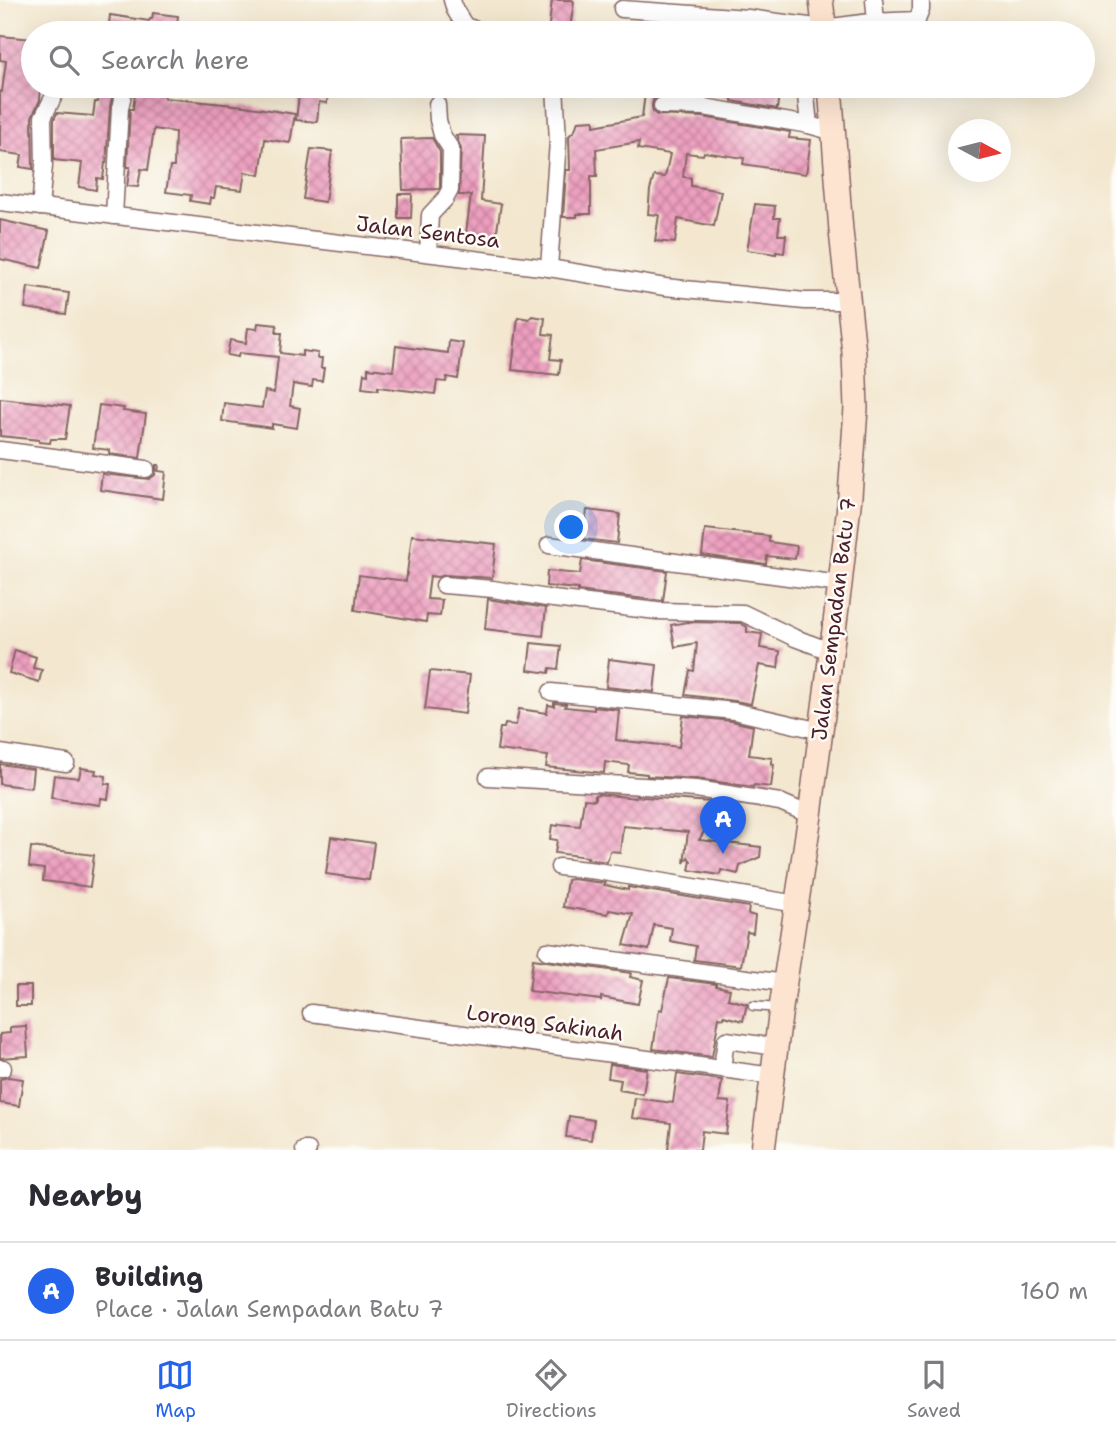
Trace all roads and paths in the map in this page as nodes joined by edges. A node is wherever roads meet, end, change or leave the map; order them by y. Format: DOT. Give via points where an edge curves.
graph roads {
  1 [pos="452,0"];
  2 [pos="821,0"];
  3 [pos="874,0"];
  4 [pos="921,0"];
  5 [pos="622,9"];
  6 [pos="462,21"];
  7 [pos="766,21"];
  8 [pos="823,21"];
  9 [pos="876,21"];
  10 [pos="896,21"];
  11 [pos="53,98"];
  12 [pos="122,98"];
  13 [pos="556,98"];
  14 [pos="806,98"];
  15 [pos="831,98"];
  16 [pos="437,104"];
  17 [pos="662,106"];
  18 [pos="809,125"];
  19 [pos="834,132"];
  20 [pos="0,202"];
  21 [pos="40,207"];
  22 [pos="114,216"];
  23 [pos="428,253"];
  24 [pos="550,268"];
  25 [pos="850,301"];
  26 [pos="0,450"];
  27 [pos="146,469"];
  28 [pos="549,545"];
  29 [pos="840,584"];
  30 [pos="444,585"];
  31 [pos="830,651"];
  32 [pos="551,692"];
  33 [pos="821,732"];
  34 [pos="0,753"];
  35 [pos="66,763"];
  36 [pos="488,777"];
  37 [pos="810,816"];
  38 [pos="559,867"];
  39 [pos="797,904"];
  40 [pos="547,951"];
  41 [pos="785,982"];
  42 [pos="753,1006"];
  43 [pos="781,1008"];
  44 [pos="311,1013"];
  45 [pos="776,1047"];
  46 [pos="722,1068"];
  47 [pos="773,1076"];
  48 [pos="763,1150"];
  1 -- 6 [label="street"];
  2 -- 8 [label="street"];
  3 -- 9 [label="street"];
  4 -- 10 [label="street" via="917,20"];
  5 -- 7 [label="street"];
  11 -- 21 [label="street" via="43,117"];
  12 -- 22 [label="street"];
  13 -- 24 [label="street" via="558,141"];
  14 -- 18 [label="street"];
  15 -- 19 [label="street, Jalan Sempadan Batu 7"];
  16 -- 23 [label="street" via="442,135 451,149 450,190 430,215"];
  17 -- 18 [label="street" via="704,107"];
  18 -- 19 [label="street"];
  19 -- 25 [label="street, Jalan Sempadan Batu 7"];
  20 -- 21 [label="street, Jalan Sentosa"];
  21 -- 22 [label="street, Jalan Sentosa"];
  22 -- 23 [label="street, Jalan Sentosa"];
  23 -- 24 [label="street, Jalan Sentosa"];
  24 -- 25 [label="street, Jalan Sentosa" via="678,288"];
  25 -- 29 [label="street, Jalan Sempadan Batu 7" via="856,408"];
  26 -- 27 [label="street"];
  28 -- 29 [label="street"];
  29 -- 31 [label="street, Jalan Sempadan Batu 7"];
  30 -- 31 [label="street" via="657,611 743,613"];
  31 -- 33 [label="street, Jalan Sempadan Batu 7"];
  32 -- 33 [label="street" via="734,711"];
  33 -- 37 [label="street, Jalan Sempadan Batu 7"];
  34 -- 35 [label="street"];
  36 -- 37 [label="street" via="696,789 780,802"];
  37 -- 39 [label="street, Jalan Sempadan Batu 7"];
  38 -- 39 [label="street"];
  39 -- 41 [label="street, Jalan Sempadan Batu 7"];
  40 -- 41 [label="street"];
  41 -- 43 [label="street, Jalan Sempadan Batu 7"];
  42 -- 43 [label="lane"];
  43 -- 45 [label="street, Jalan Sempadan Batu 7"];
  44 -- 46 [label="street, Lorong Sakinah"];
  45 -- 46 [label="street" via="726,1040"];
  45 -- 47 [label="street, Jalan Sempadan Batu 7"];
  46 -- 47 [label="street, Lorong Sakinah"];
  47 -- 48 [label="street, Jalan Sempadan Batu 7"];
}
